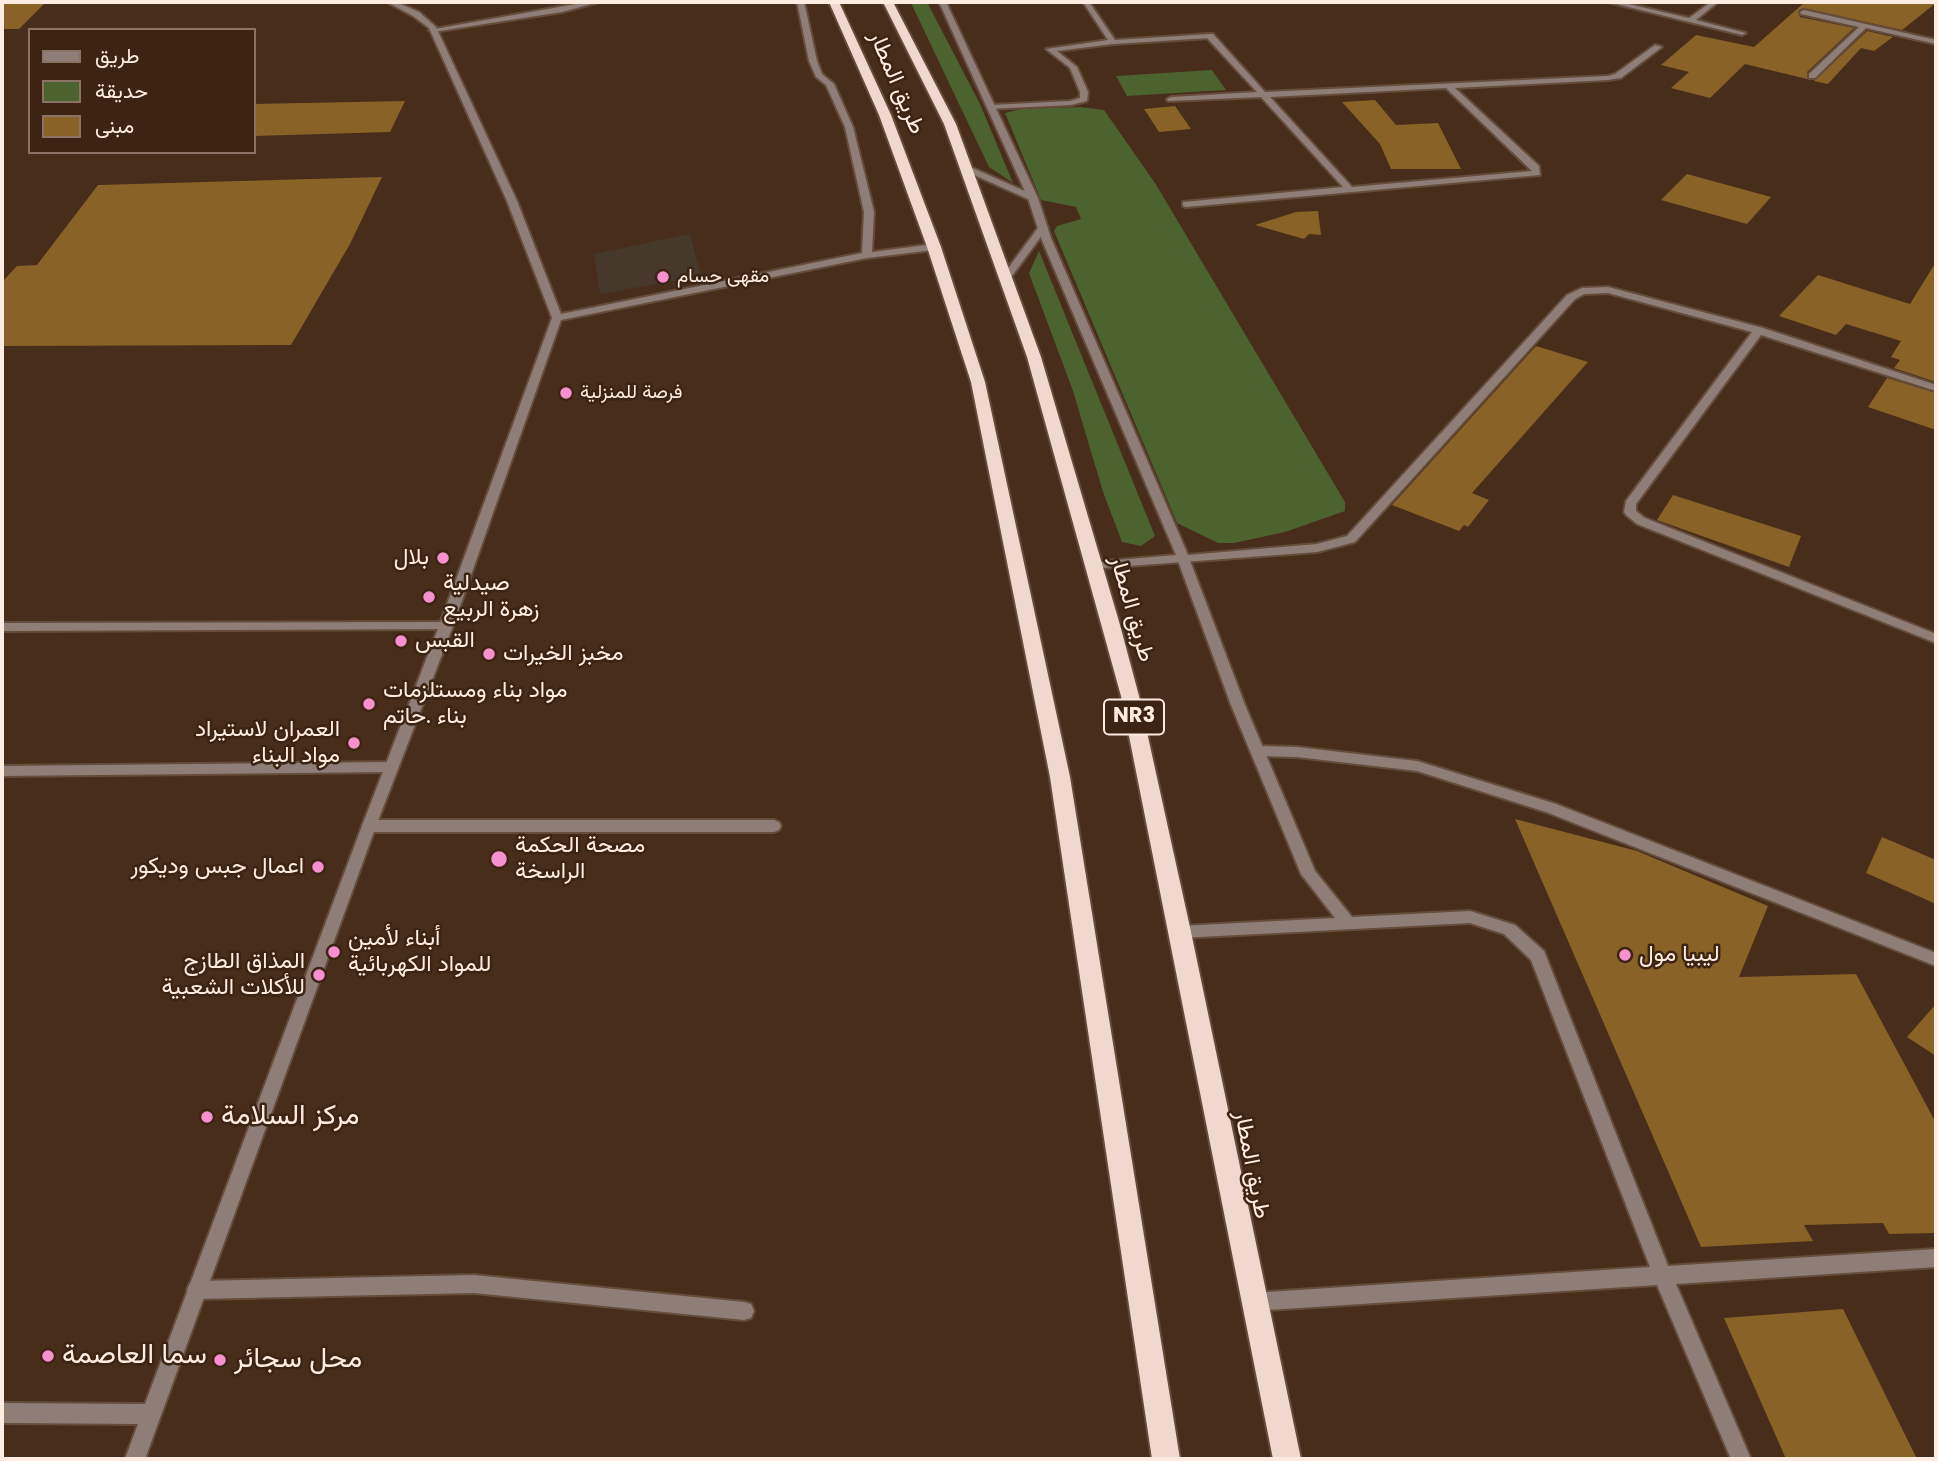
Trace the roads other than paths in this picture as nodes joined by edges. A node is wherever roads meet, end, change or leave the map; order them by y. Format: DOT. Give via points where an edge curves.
graph roads {
  1 [pos="391,2"];
  2 [pos="541,2"];
  3 [pos="595,2"];
  4 [pos="800,2"];
  5 [pos="834,2"];
  6 [pos="888,2"];
  7 [pos="942,2"];
  8 [pos="1086,2"];
  9 [pos="1612,2"];
  10 [pos="1715,2"];
  11 [pos="546,12"];
  12 [pos="1804,12"];
  13 [pos="1690,21"];
  14 [pos="1864,26"];
  15 [pos="433,30"];
  16 [pos="1742,33"];
  17 [pos="1113,41"];
  18 [pos="1936,42"];
  19 [pos="1658,47"];
  20 [pos="1812,76"];
  21 [pos="1449,87"];
  22 [pos="1265,95"];
  23 [pos="1171,99"];
  24 [pos="991,107"];
  25 [pos="966,168"];
  26 [pos="1350,190"];
  27 [pos="1033,198"];
  28 [pos="1186,204"];
  29 [pos="1043,227"];
  30 [pos="934,247"];
  31 [pos="867,255"];
  32 [pos="1006,278"];
  33 [pos="557,318"];
  34 [pos="1759,330"];
  35 [pos="1936,388"];
  36 [pos="1183,558"];
  37 [pos="1093,566"];
  38 [pos="446,626"];
  39 [pos="2,627"];
  40 [pos="1936,639"];
  41 [pos="1259,751"];
  42 [pos="392,767"];
  43 [pos="2,771"];
  44 [pos="369,826"];
  45 [pos="774,826"];
  46 [pos="1348,923"];
  47 [pos="1180,932"];
  48 [pos="1936,960"];
  49 [pos="1936,1258"];
  50 [pos="1663,1277"];
  51 [pos="197,1290"];
  52 [pos="1252,1303"];
  53 [pos="744,1311"];
  54 [pos="2,1413"];
  55 [pos="152,1413"];
  56 [pos="135,1459"];
  57 [pos="1166,1459"];
  58 [pos="1287,1459"];
  59 [pos="1741,1459"];
  1 -- 15 [label="street" via="416,13"];
  2 -- 11 [label="street"];
  3 -- 11 [label="street"];
  4 -- 31 [label="street" via="813,61 830,84 849,127 869,212"];
  5 -- 30 [label="highway, طريق المطار" via="885,115"];
  6 -- 25 [label="highway, طريق المطار / NR3" via="950,124"];
  7 -- 24 [label="street"];
  8 -- 17 [label="street"];
  9 -- 13 [label="street"];
  10 -- 13 [label="street"];
  11 -- 15 [label="street"];
  12 -- 14 [label="street"];
  13 -- 16 [label="street"];
  14 -- 18 [label="street"];
  14 -- 20 [label="street"];
  15 -- 33 [label="street" via="512,201"];
  17 -- 22 [label="street" via="1210,36"];
  17 -- 24 [label="street" via="1050,49 1073,67 1084,99"];
  19 -- 21 [label="street" via="1613,77"];
  21 -- 22 [label="street"];
  21 -- 26 [label="street" via="1537,173"];
  22 -- 23 [label="street"];
  22 -- 26 [label="street"];
  24 -- 27 [label="street"];
  25 -- 27 [label="street"];
  25 -- 32 [label="highway, طريق المطار / NR3"];
  26 -- 28 [label="street"];
  27 -- 29 [label="street"];
  29 -- 32 [label="street"];
  29 -- 36 [label="street"];
  30 -- 31 [label="street"];
  30 -- 57 [label="highway, طريق المطار" via="978,382 1060,777"];
  31 -- 33 [label="street"];
  32 -- 37 [label="highway, طريق المطار / NR3" via="1034,357"];
  33 -- 38 [label="street"];
  34 -- 35 [label="street"];
  34 -- 36 [label="street" via="1608,290 1582,291 1571,297 1350,539 1317,548"];
  34 -- 40 [label="street" via="1630,504 1630,512 1641,521"];
  36 -- 37 [label="street"];
  36 -- 41 [label="street"];
  37 -- 47 [label="highway, طريق المطار / NR3" via="1129,696"];
  38 -- 39 [label="street"];
  38 -- 42 [label="street"];
  41 -- 46 [label="street" via="1309,874"];
  41 -- 48 [label="street" via="1418,766 1551,808"];
  42 -- 43 [label="street"];
  42 -- 44 [label="street"];
  44 -- 45 [label="street"];
  44 -- 51 [label="street"];
  46 -- 47 [label="street"];
  46 -- 50 [label="street" via="1470,917 1509,929 1538,956"];
  47 -- 52 [label="highway, طريق المطار / NR3"];
  49 -- 50 [label="street"];
  50 -- 52 [label="street"];
  50 -- 59 [label="street"];
  51 -- 53 [label="street" via="474,1284"];
  51 -- 55 [label="street"];
  52 -- 58 [label="highway, طريق المطار / NR3"];
  54 -- 55 [label="street"];
  55 -- 56 [label="street"];
}
